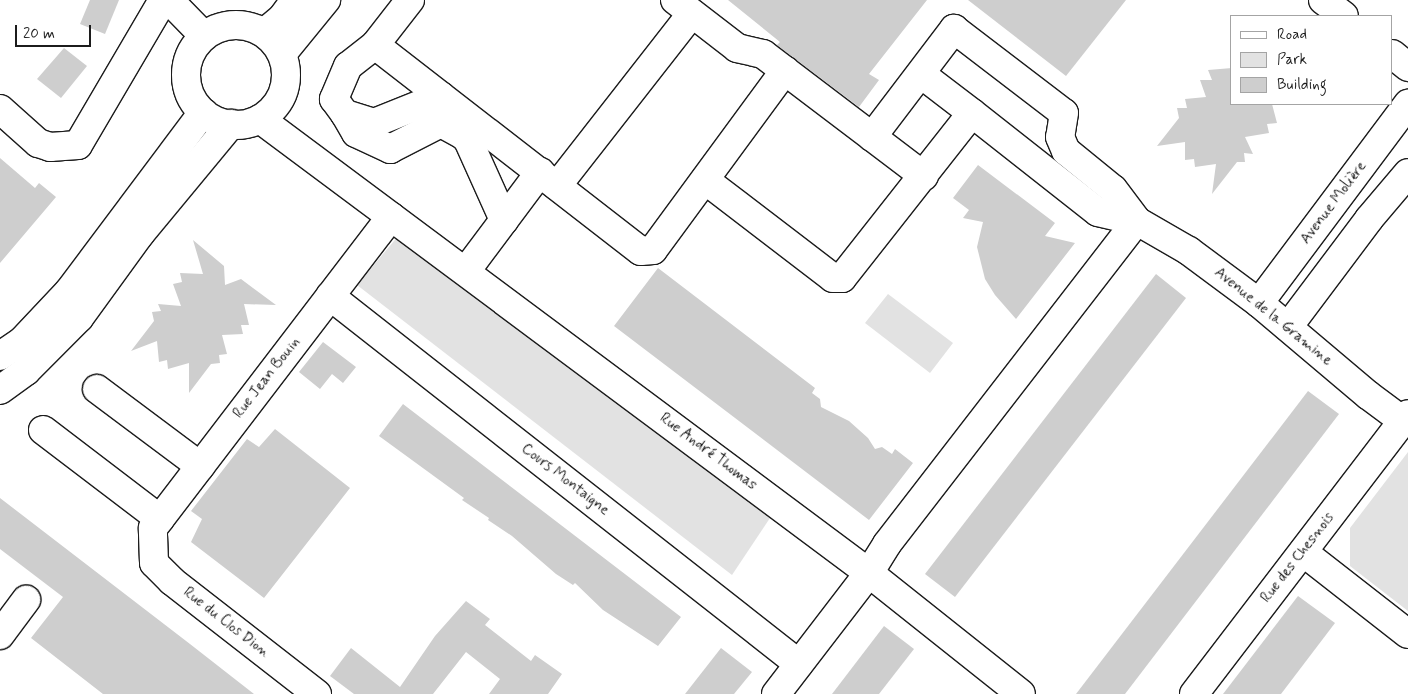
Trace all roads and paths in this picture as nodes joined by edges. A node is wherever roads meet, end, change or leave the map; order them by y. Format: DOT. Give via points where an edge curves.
graph roads {
  1 [pos="163,0"];
  2 [pos="169,0"];
  3 [pos="295,0"];
  4 [pos="326,0"];
  5 [pos="410,0"];
  6 [pos="1324,0"];
  7 [pos="684,6"];
  8 [pos="1343,15"];
  9 [pos="264,33"];
  10 [pos="204,36"];
  11 [pos="375,45"];
  12 [pos="282,54"];
  13 [pos="1393,55"];
  14 [pos="1408,67"];
  15 [pos="785,70"];
  16 [pos="921,74"];
  17 [pos="441,96"];
  18 [pos="1408,104"];
  19 [pos="416,107"];
  20 [pos="0,109"];
  21 [pos="203,112"];
  22 [pos="972,113"];
  23 [pos="344,114"];
  24 [pos="260,118"];
  25 [pos="232,124"];
  26 [pos="452,129"];
  27 [pos="872,137"];
  28 [pos="1408,173"];
  29 [pos="924,176"];
  30 [pos="549,179"];
  31 [pos="705,180"];
  32 [pos="391,217"];
  33 [pos="504,220"];
  34 [pos="1137,221"];
  35 [pos="466,271"];
  36 [pos="330,296"];
  37 [pos="1260,303"];
  38 [pos="1288,327"];
  39 [pos="0,356"];
  40 [pos="98,389"];
  41 [pos="0,390"];
  42 [pos="1405,417"];
  43 [pos="42,430"];
  44 [pos="200,466"];
  45 [pos="156,531"];
  46 [pos="1303,552"];
  47 [pos="869,573"];
  48 [pos="26,600"];
  49 [pos="1408,634"];
  50 [pos="0,635"];
  51 [pos="799,664"];
  52 [pos="317,694"];
  53 [pos="776,694"];
  54 [pos="1021,694"];
  55 [pos="1194,694"];
  1 -- 20 [label="street" via="78,144 66,147 38,144"];
  2 -- 10 [label="street"];
  3 -- 9 [label="street" via="282,18"];
  4 -- 12 [label="street"];
  5 -- 11 [label="street"];
  6 -- 8 [label="street"];
  7 -- 15 [label="street" via="737,48 763,54"];
  7 -- 30 [label="street"];
  9 -- 10 [label="street" via="249,26 233,24"];
  9 -- 12 [label="street"];
  10 -- 21 [label="street" via="187,65 187,83 192,99"];
  11 -- 17 [label="street"];
  11 -- 23 [label="street" via="348,66 334,99"];
  12 -- 24 [label="street" via="286,68 283,90 272,110"];
  13 -- 14 [label="street"];
  15 -- 27 [label="street"];
  15 -- 31 [label="street"];
  16 -- 22 [label="street"];
  16 -- 27 [label="street"];
  16 -- 34 [label="street" via="954,29 1064,113 1060,137 1066,151 1113,189"];
  17 -- 19 [label="street"];
  17 -- 30 [label="street"];
  18 -- 37 [label="street, Avenue Molière"];
  19 -- 23 [label="street" via="374,123"];
  19 -- 26 [label="street"];
  21 -- 25 [label="street"];
  21 -- 39 [label="street" via="70,290 22,341"];
  22 -- 29 [label="street"];
  22 -- 34 [label="street" via="1098,212"];
  23 -- 26 [label="street" via="356,133 390,150"];
  24 -- 25 [label="street" via="246,124"];
  24 -- 32 [label="street, Rue André Thomas"];
  25 -- 41 [label="street" via="140,234 79,318 26,371"];
  26 -- 33 [label="street" via="468,140"];
  27 -- 29 [label="street"];
  28 -- 38 [label="street"];
  29 -- 31 [label="street" via="842,278 833,278"];
  30 -- 31 [label="street" via="641,251 653,250"];
  30 -- 33 [label="street"];
  32 -- 35 [label="street, Rue André Thomas"];
  32 -- 36 [label="street, Rue Jean Bouin"];
  33 -- 35 [label="street"];
  34 -- 37 [label="street, Avenue de la Gramine" via="1189,251"];
  34 -- 47 [label="street" via="887,544"];
  35 -- 47 [label="street, Rue André Thomas"];
  36 -- 44 [label="street, Rue Jean Bouin"];
  36 -- 51 [label="street, Cours Montaigne"];
  37 -- 38 [label="street, Avenue de la Gramine"];
  38 -- 42 [label="street, Avenue de la Gramine" via="1368,395"];
  40 -- 44 [label="street"];
  42 -- 46 [label="street, Rue des Chesnois"];
  43 -- 45 [label="street"];
  44 -- 45 [label="street, Rue Jean Bouin"];
  45 -- 52 [label="street, Rue du Clos Dion" via="154,563 172,581"];
  46 -- 49 [label="street"];
  46 -- 55 [label="street, Rue des Chesnois"];
  47 -- 51 [label="street"];
  47 -- 54 [label="street, Rue André Thomas"];
  48 -- 50 [label="street"];
  51 -- 53 [label="street"];
}
